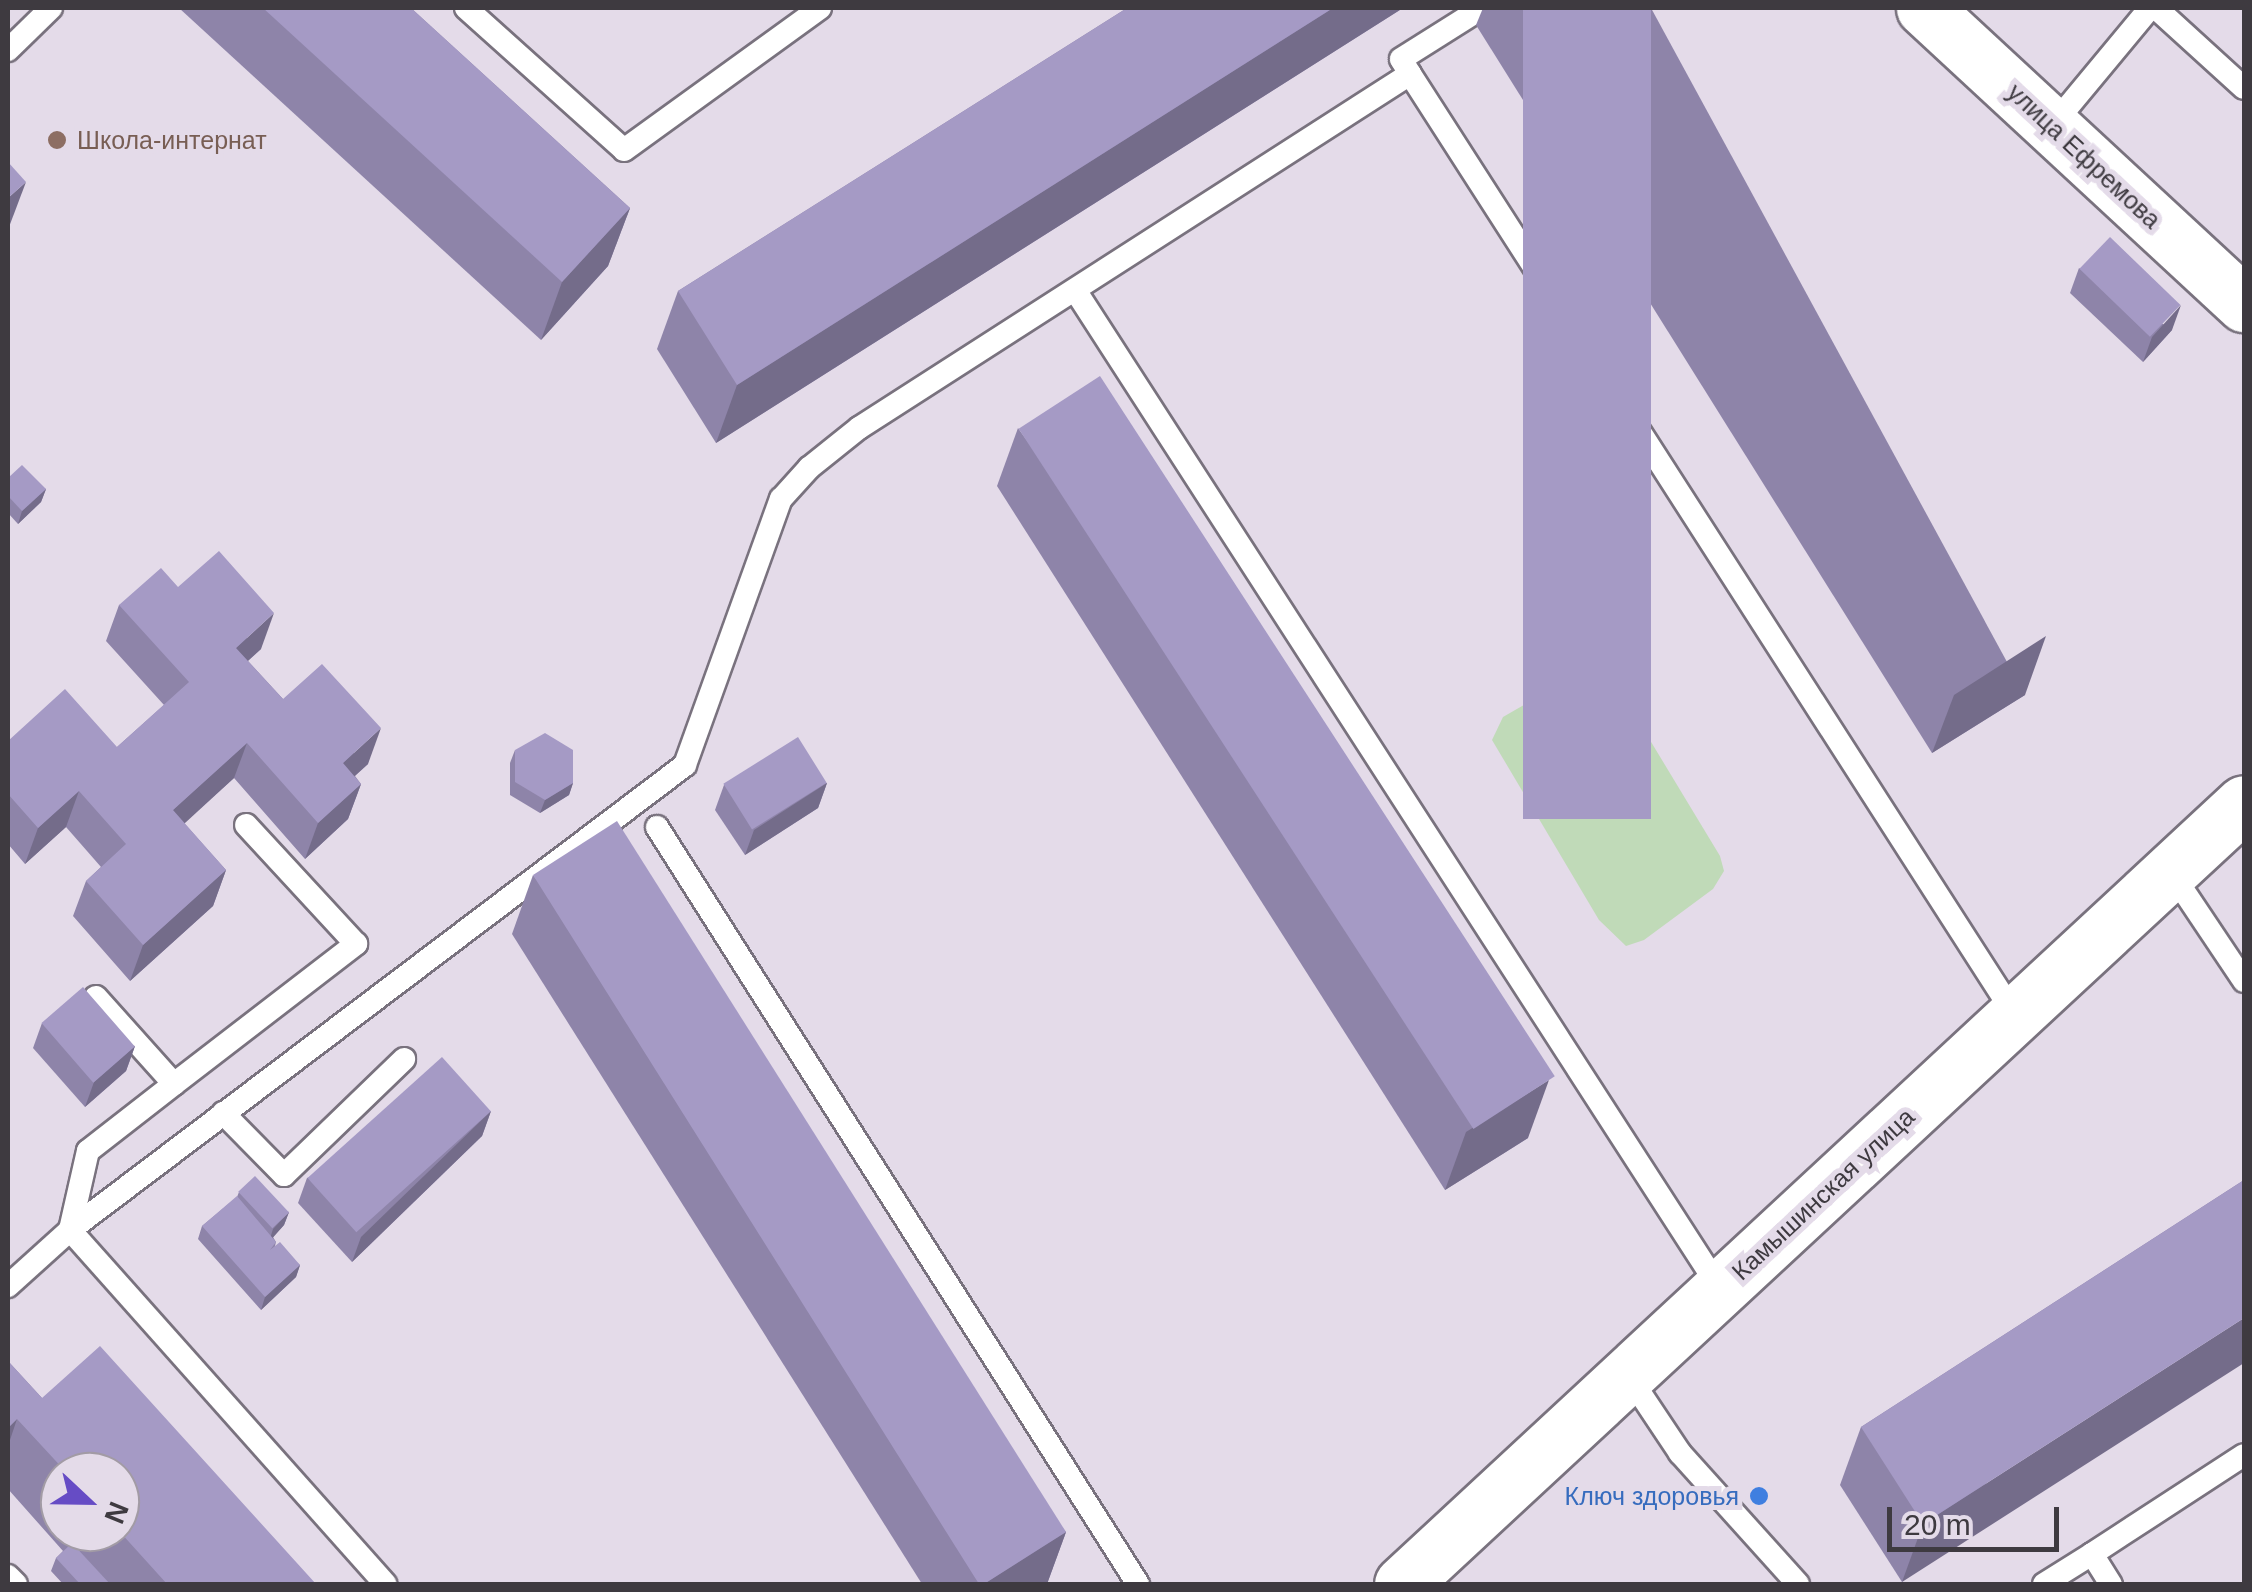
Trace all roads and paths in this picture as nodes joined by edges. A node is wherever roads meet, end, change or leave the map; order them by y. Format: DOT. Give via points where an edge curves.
graph roads {
  1 [pos="51,8"];
  2 [pos="466,8"];
  3 [pos="820,8"];
  4 [pos="1482,8"];
  5 [pos="1924,8"];
  6 [pos="2153,8"];
  7 [pos="8,50"];
  8 [pos="1410,74"];
  9 [pos="2244,88"];
  10 [pos="2052,126"];
  11 [pos="1075,290"];
  12 [pos="2244,304"];
  13 [pos="2244,803"];
  14 [pos="246,825"];
  15 [pos="657,828"];
  16 [pos="2171,872"];
  17 [pos="2244,982"];
  18 [pos="96,998"];
  19 [pos="2016,1016"];
  20 [pos="404,1060"];
  21 [pos="174,1084"];
  22 [pos="223,1114"];
  23 [pos="70,1230"];
  24 [pos="8,1286"];
  25 [pos="1720,1289"];
  26 [pos="1628,1375"];
  27 [pos="2244,1455"];
  28 [pos="2092,1554"];
  29 [pos="8,1576"];
  30 [pos="16,1584"];
  31 [pos="385,1584"];
  32 [pos="1138,1584"];
  33 [pos="1402,1584"];
  34 [pos="1798,1584"];
  35 [pos="2044,1584"];
  36 [pos="2111,1584"];
  1 -- 7 [label="lane"];
  2 -- 3 [label="lane" via="624,150"];
  4 -- 8 [label="lane" via="1401,59"];
  5 -- 10 [label="street, улица Ефремова"];
  6 -- 9 [label="lane"];
  6 -- 10 [label="lane"];
  8 -- 11 [label="lane"];
  8 -- 19 [label="lane"];
  10 -- 12 [label="street, улица Ефремова"];
  11 -- 22 [label="lane" via="859,428 781,499 685,764"];
  11 -- 25 [label="lane"];
  13 -- 16 [label="street, Камышинская улица"];
  14 -- 21 [label="lane" via="356,944"];
  15 -- 32 [label="lane"];
  16 -- 17 [label="lane"];
  16 -- 19 [label="street, Камышинская улица"];
  18 -- 21 [label="lane"];
  19 -- 25 [label="street, Камышинская улица"];
  20 -- 22 [label="lane" via="284,1174"];
  21 -- 23 [label="lane" via="88,1151"];
  22 -- 23 [label="lane"];
  23 -- 24 [label="lane"];
  23 -- 31 [label="lane"];
  25 -- 26 [label="street, Камышинская улица"];
  26 -- 33 [label="street, Камышинская улица"];
  26 -- 34 [label="lane" via="1680,1453"];
  27 -- 28 [label="lane"];
  28 -- 35 [label="lane"];
  28 -- 36 [label="lane"];
  29 -- 30 [label="lane"];
}
